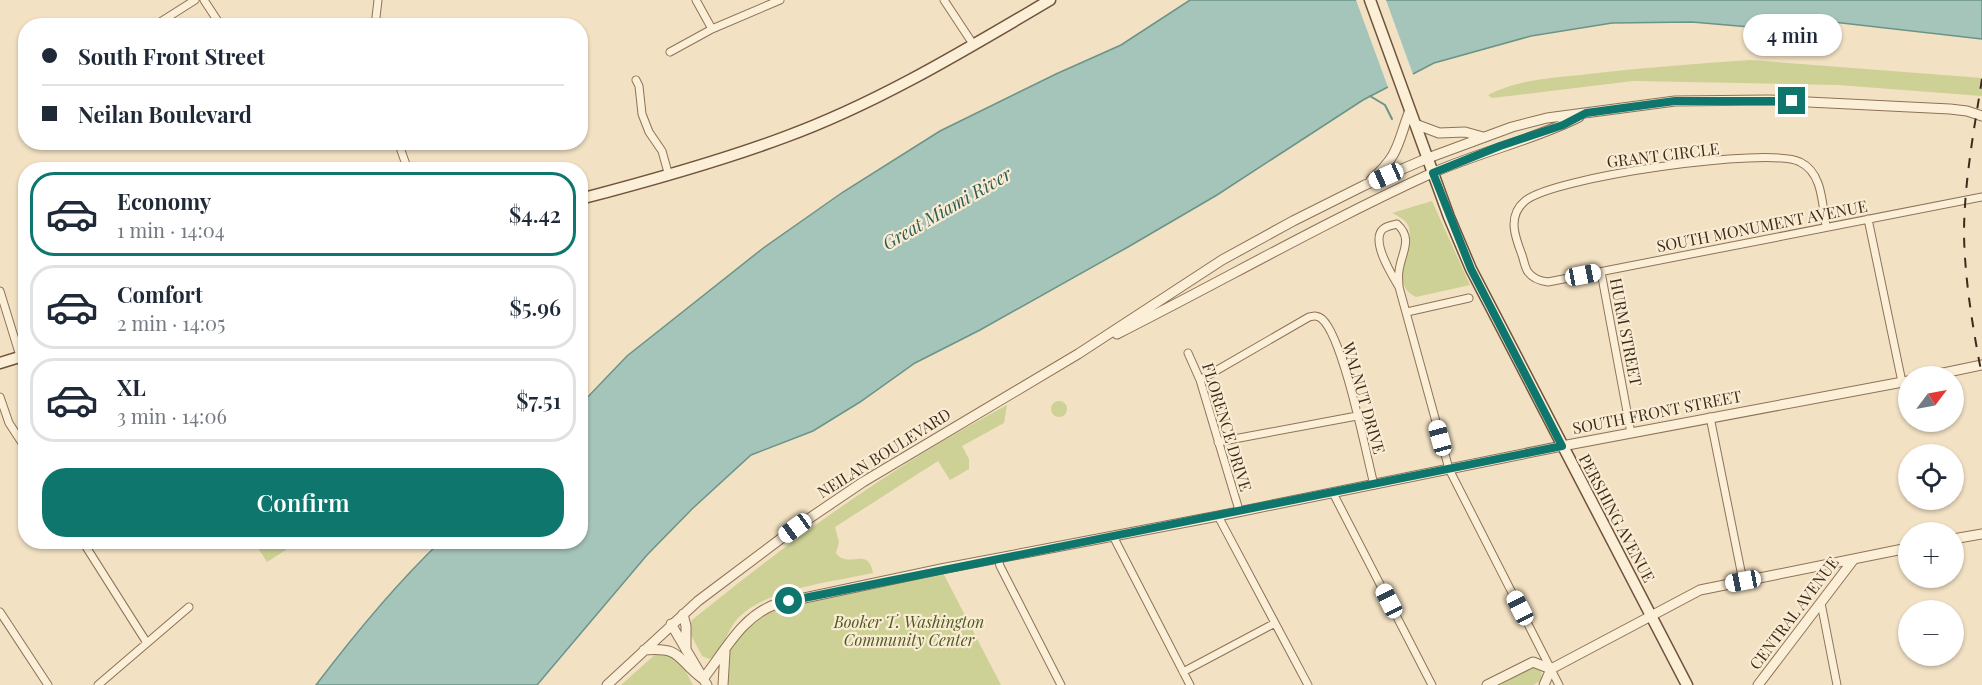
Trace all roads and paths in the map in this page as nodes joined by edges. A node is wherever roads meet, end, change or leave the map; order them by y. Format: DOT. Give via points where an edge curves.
graph roads {
  1 [pos="195,0"];
  2 [pos="204,0"];
  3 [pos="378,0"];
  4 [pos="696,0"];
  5 [pos="780,0"];
  6 [pos="944,0"];
  7 [pos="1050,0"];
  8 [pos="1370,0"];
  9 [pos="167,18"];
  10 [pos="216,18"];
  11 [pos="376,18"];
  12 [pos="712,29"];
  13 [pos="973,44"];
  14 [pos="670,52"];
  15 [pos="636,80"];
  16 [pos="1410,110"];
  17 [pos="1586,113"];
  18 [pos="1982,116"];
  19 [pos="1415,124"];
  20 [pos="1483,137"];
  21 [pos="1428,158"];
  22 [pos="1433,173"];
  23 [pos="669,176"];
  24 [pos="1365,185"];
  25 [pos="1982,197"];
  26 [pos="588,198"];
  27 [pos="1868,219"];
  28 [pos="1826,226"];
  29 [pos="1600,272"];
  30 [pos="1548,282"];
  31 [pos="1399,287"];
  32 [pos="0,291"];
  33 [pos="1470,298"];
  34 [pos="1407,312"];
  35 [pos="18,341"];
  36 [pos="1188,353"];
  37 [pos="1078,354"];
  38 [pos="18,357"];
  39 [pos="0,363"];
  40 [pos="1982,365"];
  41 [pos="1901,366"];
  42 [pos="1964,369"];
  43 [pos="1200,380"];
  44 [pos="1898,383"];
  45 [pos="0,397"];
  46 [pos="1357,416"];
  47 [pos="1710,417"];
  48 [pos="1631,433"];
  49 [pos="18,437"];
  50 [pos="1218,442"];
  51 [pos="1562,446"];
  52 [pos="1449,469"];
  53 [pos="1374,485"];
  54 [pos="1333,493"];
  55 [pos="1239,510"];
  56 [pos="1218,516"];
  57 [pos="1982,534"];
  58 [pos="1113,536"];
  59 [pos="1964,537"];
  60 [pos="87,549"];
  61 [pos="1898,550"];
  62 [pos="998,558"];
  63 [pos="1854,559"];
  64 [pos="1743,581"];
  65 [pos="1821,603"];
  66 [pos="189,607"];
  67 [pos="0,612"];
  68 [pos="682,614"];
  69 [pos="1652,615"];
  70 [pos="1275,623"];
  71 [pos="671,624"];
  72 [pos="147,644"];
  73 [pos="644,650"];
  74 [pos="686,650"];
  75 [pos="725,652"];
  76 [pos="1551,669"];
  77 [pos="1183,672"];
  78 [pos="705,682"];
  79 [pos="48,685"];
  80 [pos="98,685"];
  81 [pos="607,685"];
  82 [pos="723,685"];
  83 [pos="1061,685"];
  84 [pos="1190,685"];
  85 [pos="1308,685"];
  86 [pos="1432,685"];
  87 [pos="1487,685"];
  88 [pos="1544,685"];
  89 [pos="1560,685"];
  90 [pos="1687,685"];
  91 [pos="1758,685"];
  92 [pos="1837,685"];
  1 -- 9 [label="street"];
  2 -- 10 [label="street"];
  3 -- 11 [label="street"];
  4 -- 12 [label="street"];
  5 -- 12 [label="street"];
  6 -- 13 [label="street"];
  7 -- 13 [label="main road"];
  8 -- 16 [label="main road, PERSHING AVENUE"];
  12 -- 14 [label="street"];
  13 -- 23 [label="main road" via="822,122"];
  15 -- 23 [label="street" via="642,114 662,151"];
  16 -- 19 [label="main road, PERSHING AVENUE"];
  16 -- 24 [label="street" via="1393,156"];
  17 -- 18 [label="street, NEILAN BOULEVARD" via="1675,101 1769,100 1950,109"];
  17 -- 20 [label="street, NEILAN BOULEVARD" via="1547,118"];
  17 -- 22 [label="street, NEILAN BOULEVARD"];
  19 -- 20 [label="street" via="1439,133 1466,132"];
  19 -- 21 [label="main road, PERSHING AVENUE"];
  20 -- 21 [label="street, NEILAN BOULEVARD"];
  21 -- 22 [label="main road, PERSHING AVENUE"];
  21 -- 24 [label="street, NEILAN BOULEVARD"];
  22 -- 37 [label="street, NEILAN BOULEVARD"];
  22 -- 51 [label="main road, PERSHING AVENUE" via="1471,269"];
  23 -- 26 [label="main road"];
  24 -- 37 [label="street, NEILAN BOULEVARD" via="1222,260"];
  25 -- 27 [label="street, SOUTH MONUMENT AVENUE"];
  27 -- 28 [label="street, SOUTH MONUMENT AVENUE"];
  27 -- 41 [label="street"];
  28 -- 29 [label="street, SOUTH MONUMENT AVENUE"];
  28 -- 30 [label="street, GRANT CIRCLE" via="1818,181 1808,166 1790,158 1762,157 1628,171 1538,193 1520,207 1513,226 1528,272 1539,281"];
  29 -- 30 [label="street, SOUTH MONUMENT AVENUE"];
  29 -- 48 [label="street, HURM STREET"];
  31 -- 31 [label="street" via="1384,259 1379,238 1385,227 1397,224 1406,238"];
  31 -- 34 [label="street"];
  32 -- 35 [label="street"];
  33 -- 34 [label="street"];
  34 -- 52 [label="street"];
  36 -- 43 [label="street, FLORENCE DRIVE"];
  37 -- 68 [label="street, NEILAN BOULEVARD" via="863,482 759,554"];
  38 -- 39 [label="main road"];
  40 -- 42 [label="street"];
  43 -- 46 [label="street, WALNUT DRIVE" via="1309,317 1318,316 1336,344"];
  43 -- 50 [label="street, FLORENCE DRIVE"];
  44 -- 47 [label="street, SOUTH FRONT STREET"];
  45 -- 49 [label="street"];
  46 -- 50 [label="street"];
  46 -- 53 [label="street, WALNUT DRIVE"];
  47 -- 48 [label="street, SOUTH FRONT STREET"];
  47 -- 64 [label="street"];
  48 -- 51 [label="street, SOUTH FRONT STREET"];
  50 -- 55 [label="street, FLORENCE DRIVE"];
  51 -- 52 [label="street, SOUTH FRONT STREET"];
  51 -- 69 [label="main road, PERSHING AVENUE"];
  52 -- 53 [label="street, SOUTH FRONT STREET"];
  52 -- 76 [label="street"];
  53 -- 54 [label="street, SOUTH FRONT STREET"];
  54 -- 55 [label="street, SOUTH FRONT STREET"];
  54 -- 86 [label="street"];
  55 -- 56 [label="street, SOUTH FRONT STREET"];
  56 -- 58 [label="street, SOUTH FRONT STREET"];
  56 -- 70 [label="street"];
  57 -- 59 [label="street"];
  58 -- 62 [label="street, SOUTH FRONT STREET"];
  58 -- 77 [label="street"];
  60 -- 72 [label="street"];
  61 -- 63 [label="street"];
  62 -- 75 [label="street, SOUTH FRONT STREET" via="776,604 750,617"];
  62 -- 83 [label="street"];
  63 -- 64 [label="street"];
  63 -- 65 [label="street, CENTRAL AVENUE"];
  64 -- 69 [label="street" via="1700,590"];
  65 -- 91 [label="street, CENTRAL AVENUE"];
  65 -- 92 [label="street"];
  66 -- 72 [label="street"];
  67 -- 79 [label="street"];
  68 -- 71 [label="street, NEILAN BOULEVARD"];
  68 -- 74 [label="street"];
  69 -- 76 [label="street"];
  69 -- 90 [label="main road, PERSHING AVENUE"];
  70 -- 77 [label="street"];
  70 -- 85 [label="street"];
  71 -- 73 [label="street, NEILAN BOULEVARD"];
  71 -- 74 [label="street"];
  72 -- 80 [label="street"];
  73 -- 78 [label="street" via="678,653"];
  73 -- 81 [label="street, NEILAN BOULEVARD"];
  74 -- 78 [label="street"];
  75 -- 78 [label="street, SOUTH FRONT STREET"];
  75 -- 82 [label="street"];
  76 -- 87 [label="street" via="1533,662"];
  76 -- 88 [label="street"];
  76 -- 89 [label="street"];
  77 -- 84 [label="street"];
}
